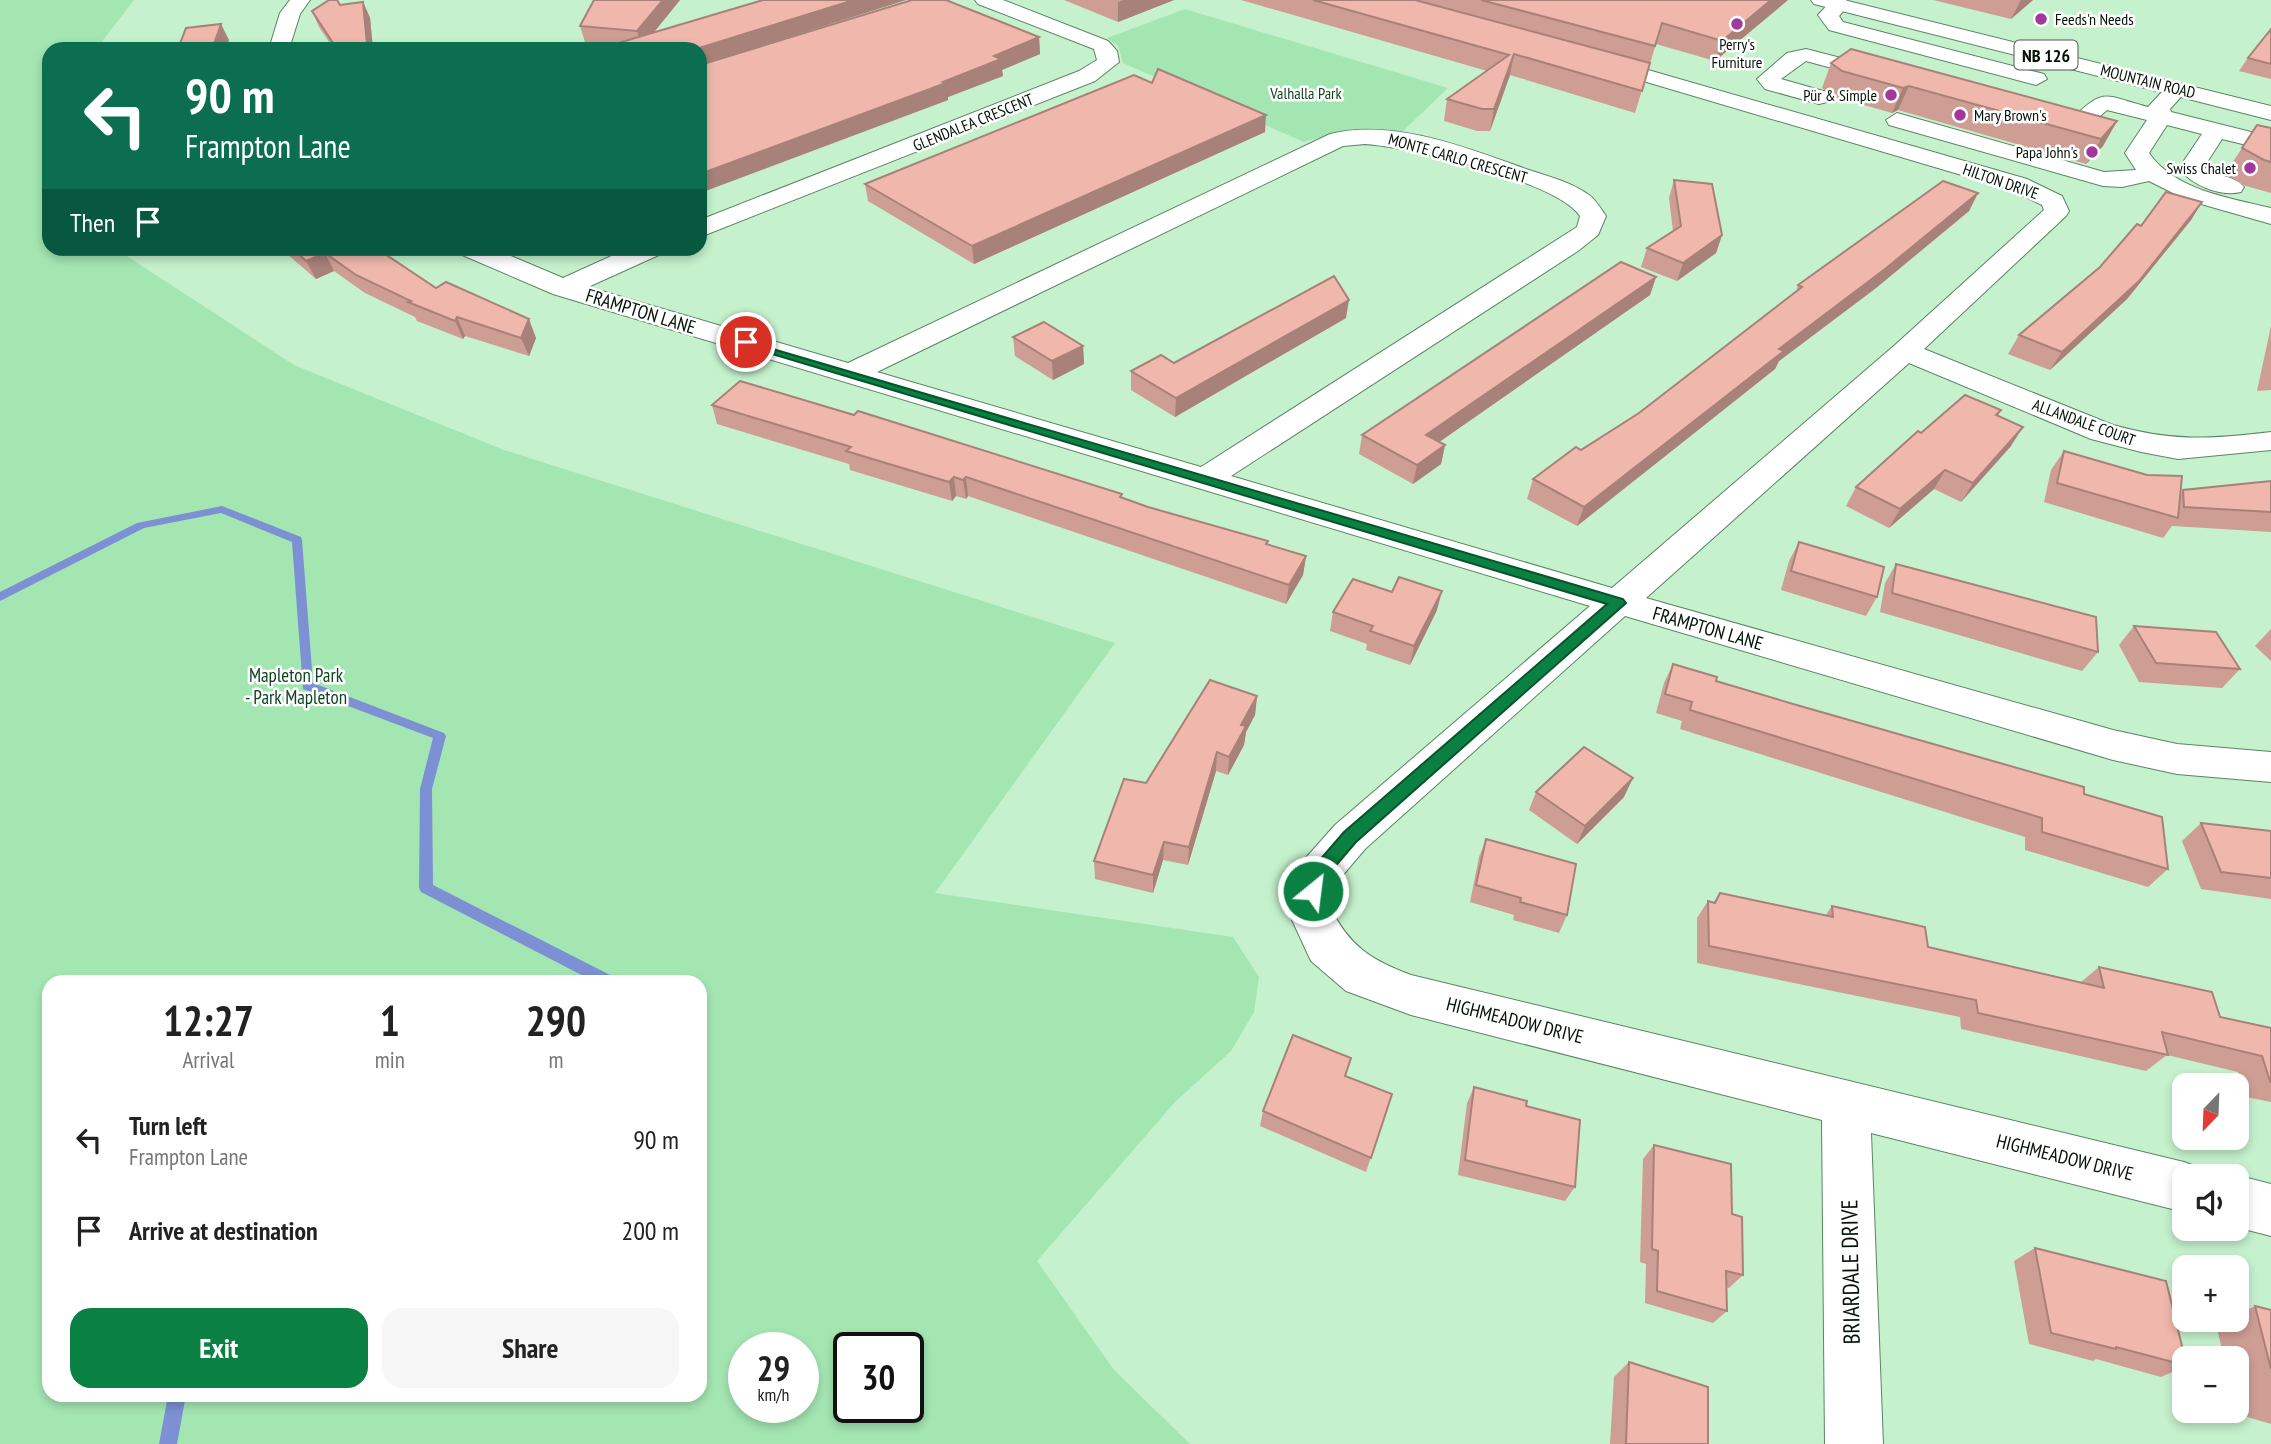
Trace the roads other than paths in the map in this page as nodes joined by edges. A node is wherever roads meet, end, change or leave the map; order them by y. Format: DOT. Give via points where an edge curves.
graph roads {
  1 [pos="300,0"];
  2 [pos="985,0"];
  3 [pos="1830,2"];
  4 [pos="1836,26"];
  5 [pos="281,42"];
  6 [pos="1806,55"];
  7 [pos="1579,57"];
  8 [pos="2057,58"];
  9 [pos="1906,82"];
  10 [pos="2179,89"];
  11 [pos="2028,96"];
  12 [pos="1843,104"];
  13 [pos="1870,112"];
  14 [pos="2271,113"];
  15 [pos="2161,116"];
  16 [pos="2074,128"];
  17 [pos="2216,130"];
  18 [pos="2271,144"];
  19 [pos="2141,147"];
  20 [pos="2155,173"];
  21 [pos="2271,198"];
  22 [pos="2271,216"];
  23 [pos="707,226"];
  24 [pos="488,256"];
  25 [pos="634,256"];
  26 [pos="563,288"];
  27 [pos="1905,351"];
  28 [pos="851,373"];
  29 [pos="2271,441"];
  30 [pos="1206,479"];
  31 [pos="1618,603"];
  32 [pos="2271,767"];
  33 [pos="1846,1101"];
  34 [pos="2172,1184"];
  35 [pos="2249,1204"];
  36 [pos="2271,1210"];
  37 [pos="1854,1444"];
  1 -- 5 [label="street" via="290,13"];
  2 -- 23 [label="street, GLENDALEA CRESCENT" via="1101,46 1108,62 1087,76"];
  3 -- 4 [label="street" via="1828,15"];
  3 -- 8 [label="street, MOUNTAIN ROAD / NB 126"];
  4 -- 6 [label="street"];
  4 -- 11 [label="street"];
  6 -- 9 [label="street"];
  6 -- 12 [label="street" via="1794,57 1768,80"];
  7 -- 27 [label="street, HILTON DRIVE" via="2018,184 2053,201 2057,211 2049,221"];
  8 -- 10 [label="street, MOUNTAIN ROAD / NB 126"];
  8 -- 11 [label="street"];
  10 -- 14 [label="street, MOUNTAIN ROAD / NB 126"];
  10 -- 15 [label="street" via="2158,108"];
  11 -- 16 [label="street"];
  13 -- 20 [label="street" via="2103,179"];
  15 -- 16 [label="street" via="2104,102"];
  15 -- 17 [label="street"];
  15 -- 19 [label="street"];
  16 -- 19 [label="street"];
  17 -- 18 [label="street"];
  17 -- 21 [label="street" via="2191,164 2193,172 2214,183"];
  19 -- 20 [label="street" via="2137,155"];
  20 -- 22 [label="street" via="2191,193"];
  24 -- 26 [label="street, FRAMPTON LANE"];
  25 -- 26 [label="street"];
  26 -- 28 [label="street, FRAMPTON LANE"];
  27 -- 29 [label="street, ALLANDALE COURT" via="2102,432 2141,443 2178,449"];
  27 -- 31 [label="street, HILTON DRIVE"];
  28 -- 30 [label="street, FRAMPTON LANE"];
  28 -- 30 [label="street, MONTE CARLO CRESCENT" via="1338,139 1362,135 1406,140 1564,190 1583,202 1593,216 1589,230 1569,246"];
  30 -- 31 [label="street, FRAMPTON LANE"];
  31 -- 32 [label="street, FRAMPTON LANE" via="2113,745 2177,759"];
  31 -- 33 [label="street, HIGHMEADOW DRIVE" via="1350,837 1318,874 1308,907 1327,947 1362,977 1411,995"];
  33 -- 34 [label="street, HIGHMEADOW DRIVE"];
  33 -- 37 [label="street, BRIARDALE DRIVE"];
  35 -- 36 [label="street"];
}
